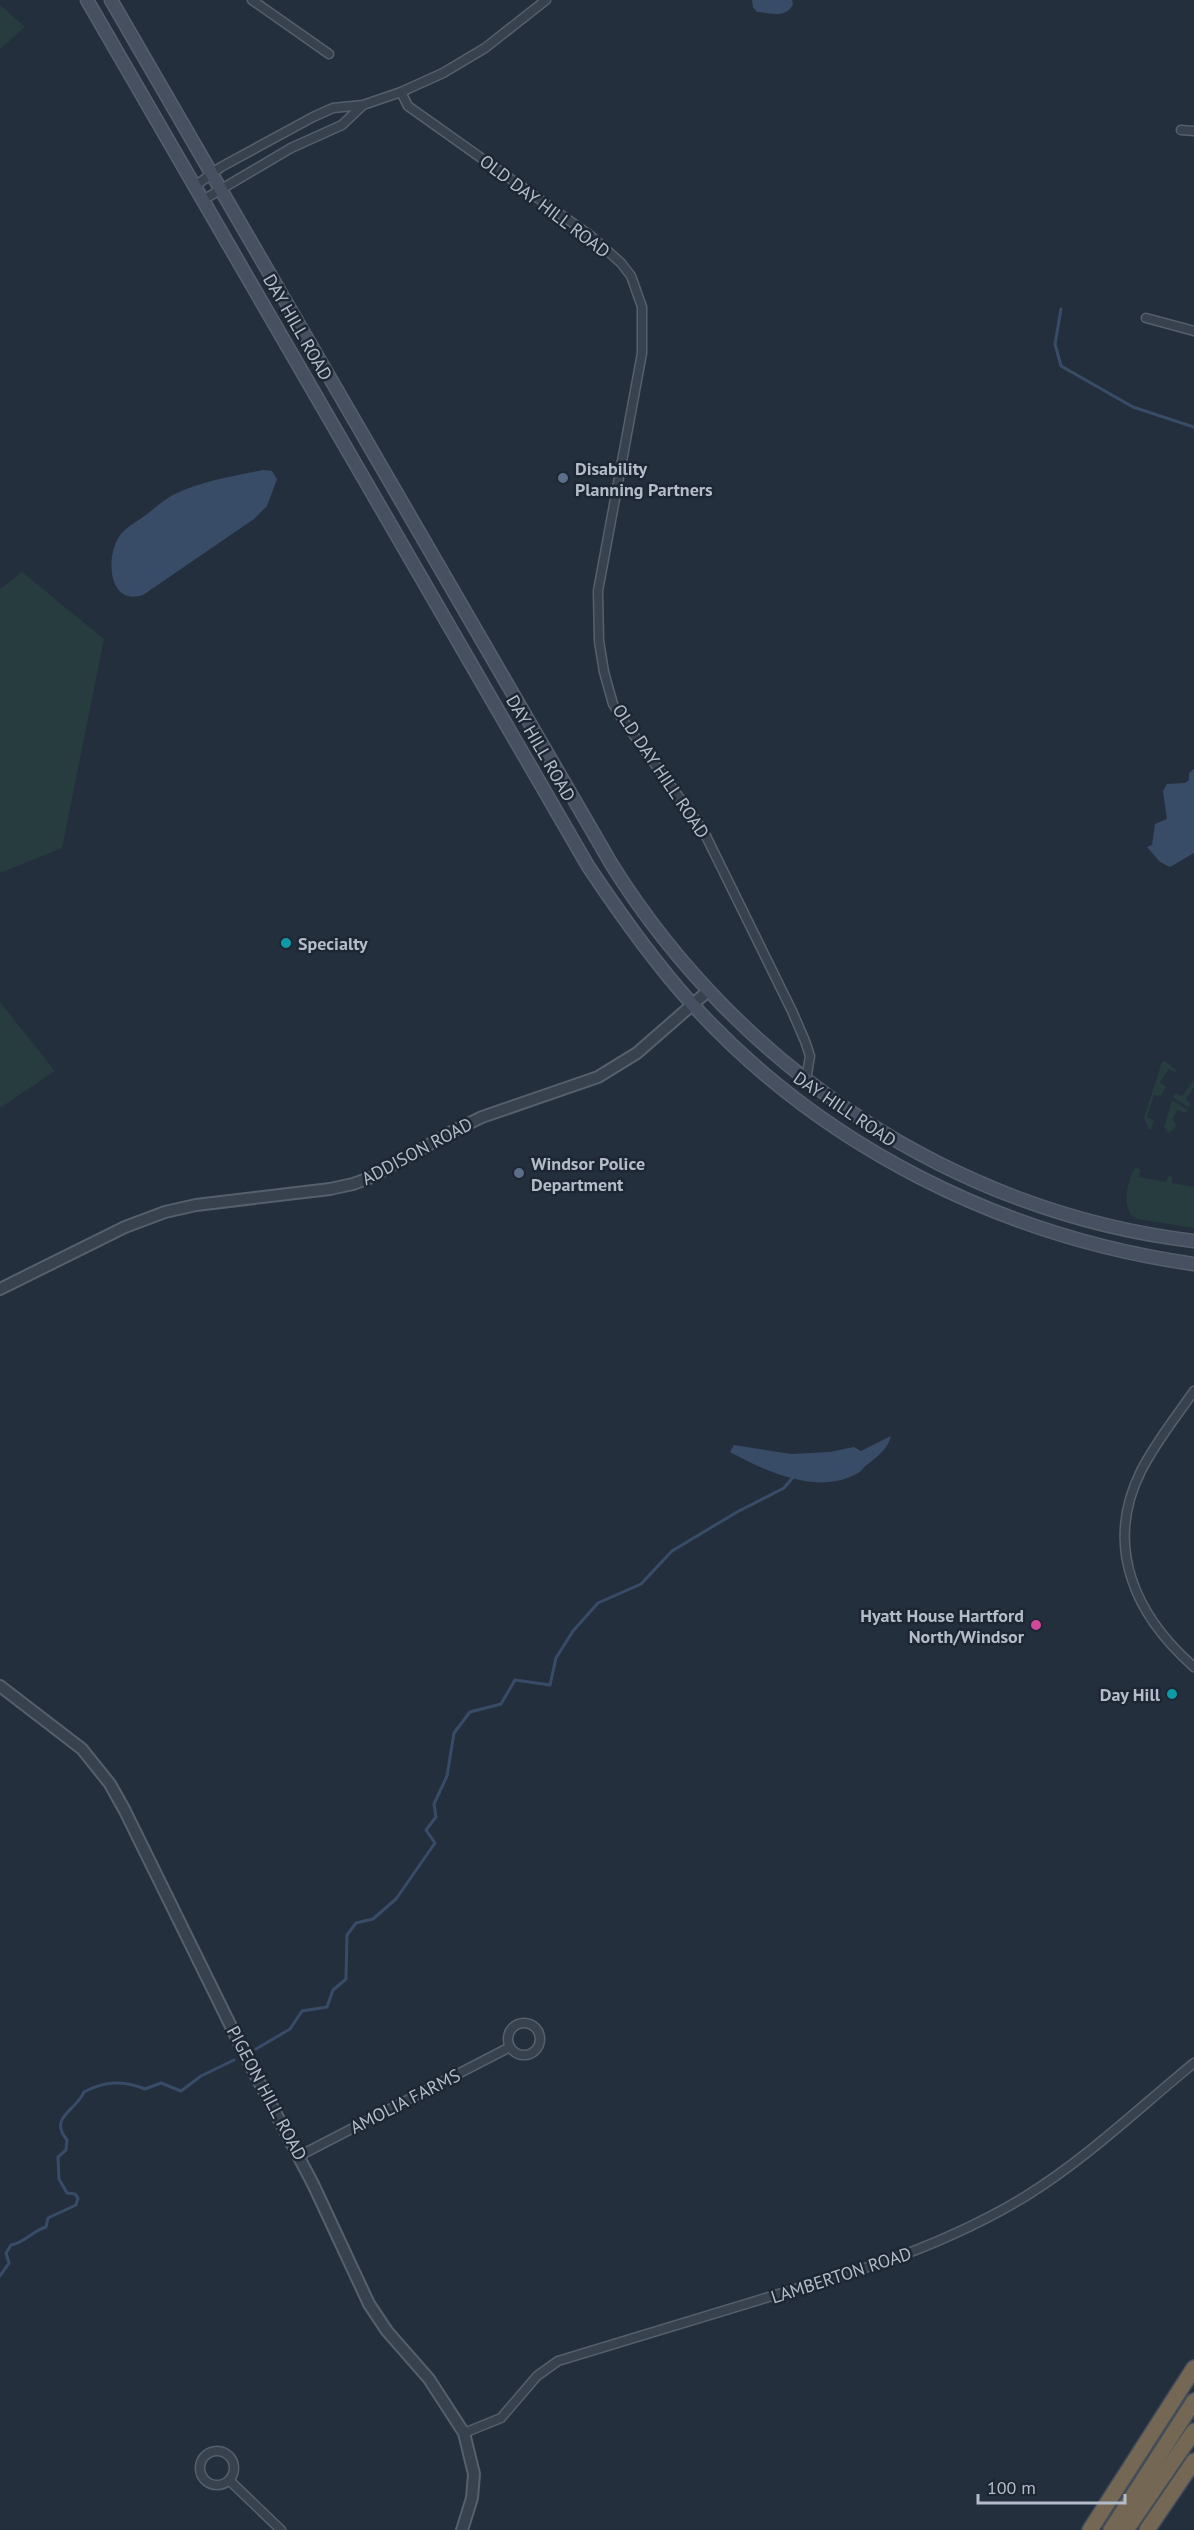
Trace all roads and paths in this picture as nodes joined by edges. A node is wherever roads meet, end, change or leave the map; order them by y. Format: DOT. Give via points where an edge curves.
graph roads {
  1 [pos="87,0"];
  2 [pos="111,0"];
  3 [pos="252,0"];
  4 [pos="546,0"];
  5 [pos="329,54"];
  6 [pos="401,92"];
  7 [pos="363,105"];
  8 [pos="1181,130"];
  9 [pos="1194,131"];
  10 [pos="212,173"];
  11 [pos="195,186"];
  12 [pos="221,189"];
  13 [pos="203,200"];
  14 [pos="1146,318"];
  15 [pos="1194,331"];
  16 [pos="391,485"];
  17 [pos="374,495"];
  18 [pos="482,642"];
  19 [pos="464,650"];
  20 [pos="708,991"];
  21 [pos="693,1005"];
  22 [pos="806,1080"];
  23 [pos="907,1146"];
  24 [pos="896,1165"];
  25 [pos="1007,1194"];
  26 [pos="1002,1214"];
  27 [pos="1194,1241"];
  28 [pos="1194,1264"];
  29 [pos="0,1289"];
  30 [pos="1194,1391"];
  31 [pos="1194,1667"];
  32 [pos="0,1686"];
  33 [pos="510,2047"];
  34 [pos="1194,2063"];
  35 [pos="299,2156"];
  36 [pos="1194,2368"];
  37 [pos="1194,2401"];
  38 [pos="1194,2431"];
  39 [pos="464,2433"];
  40 [pos="1194,2462"];
  41 [pos="229,2480"];
  42 [pos="281,2530"];
  43 [pos="462,2530"];
  44 [pos="1090,2530"];
  45 [pos="1111,2530"];
  46 [pos="1126,2530"];
  47 [pos="1147,2530"];
  1 -- 11 [label="main road, DAY HILL ROAD"];
  2 -- 10 [label="main road, DAY HILL ROAD"];
  3 -- 5 [label="street"];
  4 -- 6 [label="street" via="472,57"];
  6 -- 7 [label="street"];
  6 -- 22 [label="street, OLD DAY HILL ROAD" via="408,106 599,242 631,276 644,325 640,372 598,591 604,672 613,704 693,814 737,898 805,1041 810,1056"];
  7 -- 10 [label="street" via="333,108 313,117"];
  7 -- 12 [label="street" via="342,125 291,148"];
  8 -- 9 [label="street"];
  10 -- 11 [label="street"];
  10 -- 12 [label="main road, DAY HILL ROAD"];
  11 -- 13 [label="main road, DAY HILL ROAD"];
  12 -- 13 [label="street"];
  12 -- 16 [label="main road, DAY HILL ROAD"];
  13 -- 17 [label="main road, DAY HILL ROAD"];
  14 -- 15 [label="street"];
  16 -- 17 [label="main road"];
  16 -- 18 [label="main road, DAY HILL ROAD"];
  17 -- 19 [label="main road, DAY HILL ROAD"];
  18 -- 19 [label="main road"];
  18 -- 20 [label="main road, DAY HILL ROAD" via="628,891"];
  19 -- 21 [label="main road, DAY HILL ROAD" via="588,866 643,946"];
  20 -- 21 [label="street, ADDISON ROAD"];
  20 -- 22 [label="main road, DAY HILL ROAD"];
  21 -- 24 [label="main road, DAY HILL ROAD" via="793,1097"];
  21 -- 29 [label="street, ADDISON ROAD" via="637,1053 598,1077 482,1118 372,1177 330,1189 207,1203 165,1212 125,1227"];
  22 -- 23 [label="main road, DAY HILL ROAD"];
  23 -- 24 [label="main road"];
  23 -- 25 [label="main road, DAY HILL ROAD"];
  24 -- 26 [label="main road, DAY HILL ROAD"];
  25 -- 26 [label="main road"];
  25 -- 27 [label="main road, DAY HILL ROAD" via="1101,1224"];
  26 -- 28 [label="main road, DAY HILL ROAD" via="1093,1244"];
  30 -- 31 [label="street" via="1141,1472 1127,1515 1125,1542 1135,1592 1149,1619"];
  32 -- 35 [label="street, PIGEON HILL ROAD" via="82,1749 110,1784"];
  33 -- 35 [label="street, AMOLIA FARMS"];
  34 -- 39 [label="street, LAMBERTON ROAD" via="1075,2162 971,2227 881,2263 558,2361 537,2376 501,2418"];
  35 -- 39 [label="street, PIGEON HILL ROAD" via="369,2304 429,2379"];
  36 -- 44 [label="highway"];
  37 -- 45 [label="highway"];
  38 -- 46 [label="highway"];
  39 -- 43 [label="street, PIGEON HILL ROAD" via="474,2474 472,2498"];
  40 -- 47 [label="highway"];
  41 -- 41 [label="street" via="215,2485 203,2477 201,2462 207,2454 216,2451 230,2456 234,2466"];
  41 -- 42 [label="street"];
}
